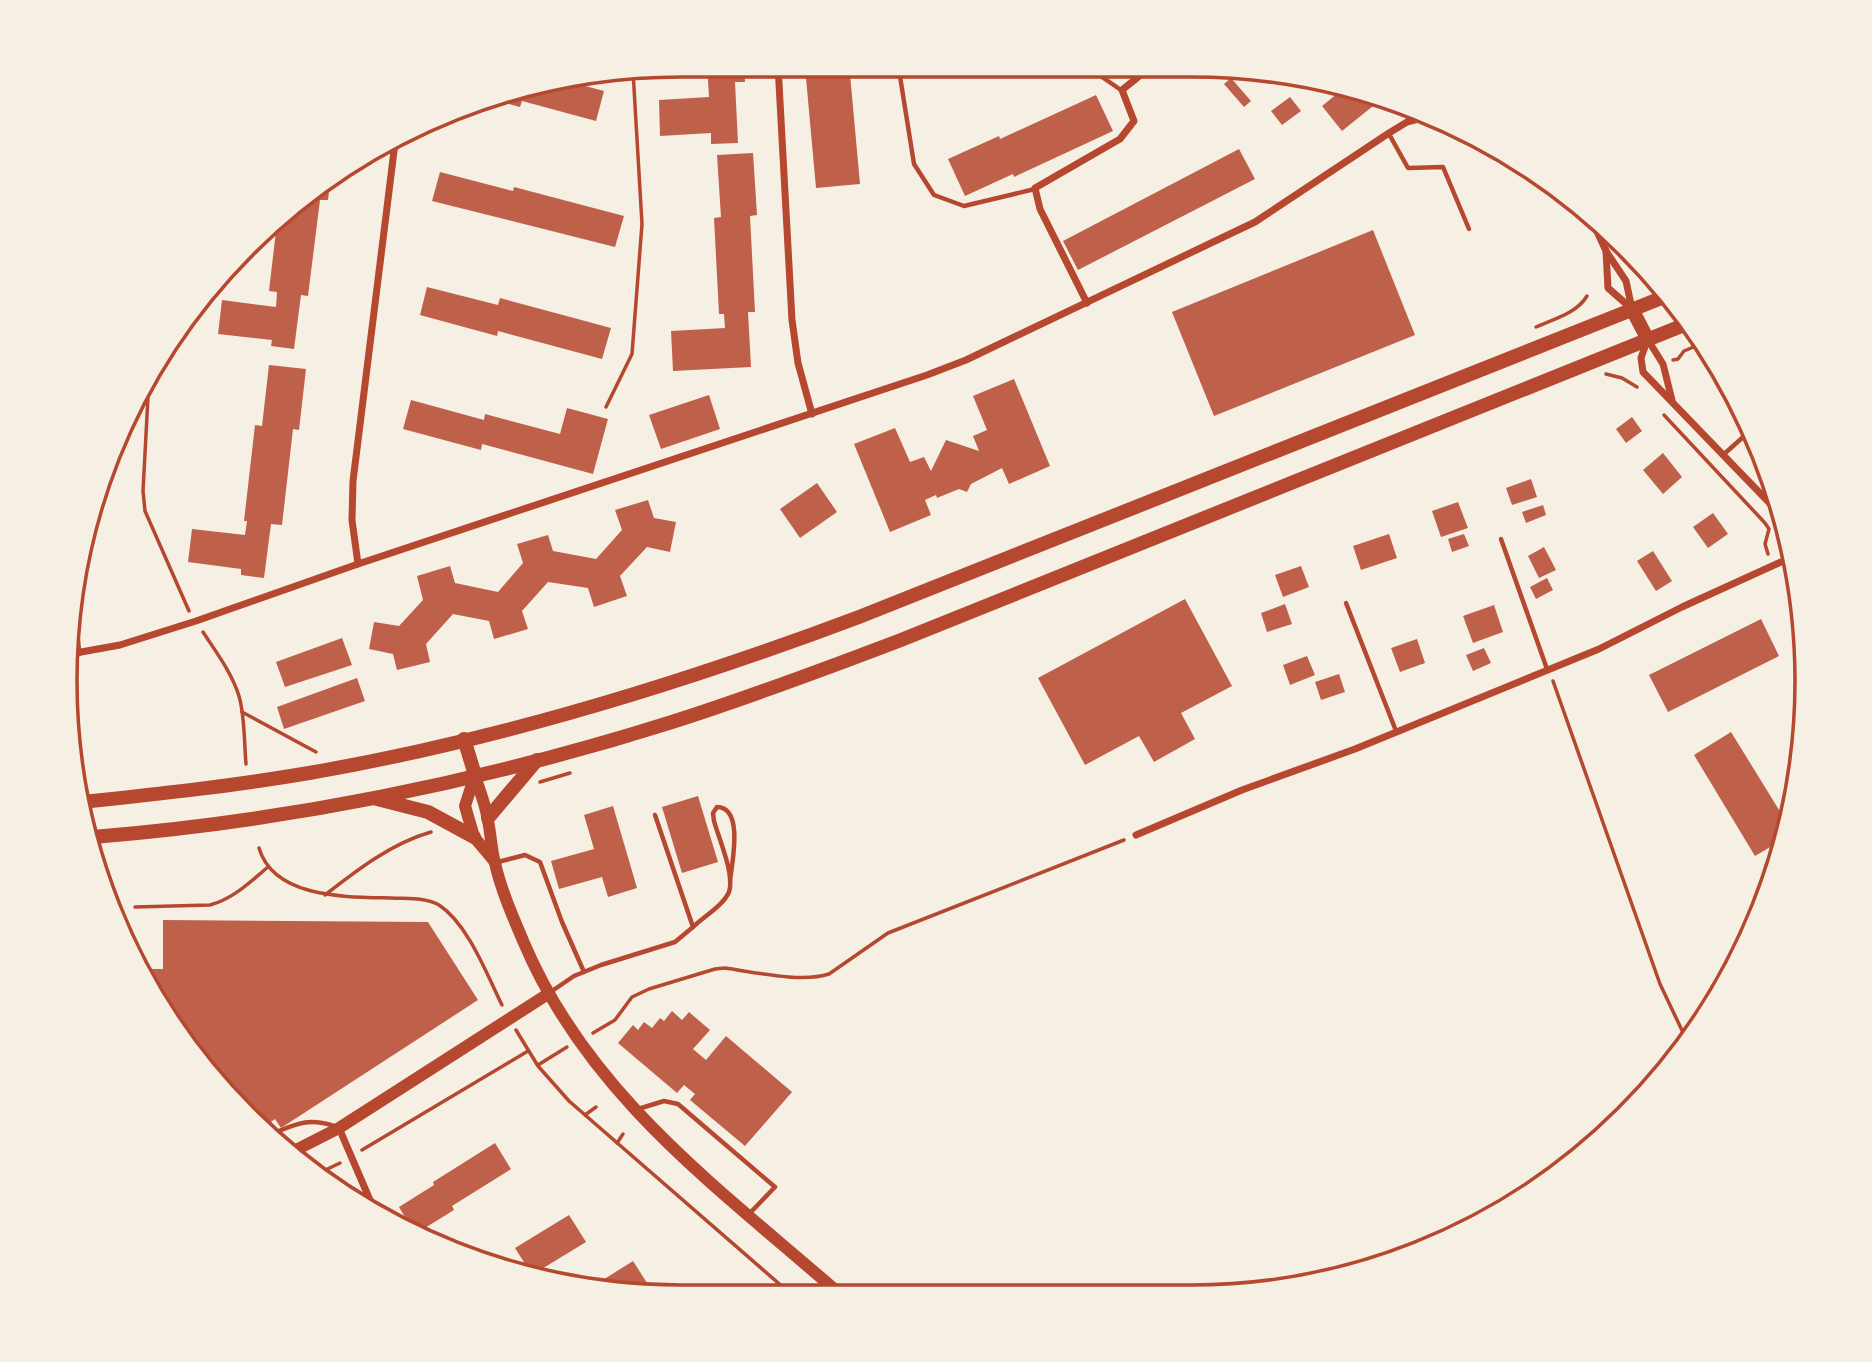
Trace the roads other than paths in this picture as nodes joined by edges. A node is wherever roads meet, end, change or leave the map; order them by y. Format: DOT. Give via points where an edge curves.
graph roads {
  1 [pos="779,77"];
  2 [pos="900,77"];
  3 [pos="1102,77"];
  4 [pos="1138,77"];
  5 [pos="1122,90"];
  6 [pos="1414,120"];
  7 [pos="1389,133"];
  8 [pos="394,150"];
  9 [pos="1035,189"];
  10 [pos="1469,229"];
  11 [pos="1599,236"];
  12 [pos="1605,251"];
  13 [pos="1659,299"];
  14 [pos="1087,303"];
  15 [pos="1632,310"];
  16 [pos="1680,327"];
  17 [pos="1648,340"];
  18 [pos="1672,401"];
  19 [pos="811,414"];
  20 [pos="1743,437"];
  21 [pos="1723,455"];
  22 [pos="1767,500"];
  23 [pos="1501,539"];
  24 [pos="1783,561"];
  25 [pos="358,564"];
  26 [pos="1346,603"];
  27 [pos="78,652"];
  28 [pos="1548,670"];
  29 [pos="1397,732"];
  30 [pos="464,739"];
  31 [pos="537,760"];
  32 [pos="475,775"];
  33 [pos="372,798"];
  34 [pos="90,801"];
  35 [pos="655,816"];
  36 [pos="488,818"];
  37 [pos="1136,835"];
  38 [pos="98,836"];
  39 [pos="474,837"];
  40 [pos="495,863"];
  41 [pos="730,881"];
  42 [pos="692,927"];
  43 [pos="584,972"];
  44 [pos="548,994"];
  45 [pos="634,1111"];
  46 [pos="338,1128"];
  47 [pos="279,1131"];
  48 [pos="299,1148"];
  49 [pos="369,1198"];
  50 [pos="749,1214"];
  51 [pos="830,1285"];
  1 -- 19 [label="street" via="792,320"];
  2 -- 9 [label="lane" via="914,164 934,195 964,206"];
  3 -- 5 [label="lane"];
  4 -- 5 [label="street"];
  5 -- 9 [label="street" via="1134,121 1121,139"];
  6 -- 7 [label="street"];
  7 -- 10 [label="lane" via="1408,168 1443,167"];
  7 -- 14 [label="street" via="1255,222"];
  8 -- 25 [label="street" via="353,481"];
  9 -- 14 [label="street" via="1040,209"];
  11 -- 12 [label="street"];
  12 -- 15 [label="street" via="1626,281"];
  12 -- 15 [label="street" via="1608,288"];
  13 -- 15 [label="highway"];
  14 -- 19 [label="street" via="966,360"];
  15 -- 17 [label="highway"];
  15 -- 30 [label="highway" via="755,656 599,705"];
  16 -- 17 [label="highway"];
  17 -- 18 [label="street" via="1663,364"];
  17 -- 18 [label="street" via="1641,358 1643,372"];
  17 -- 31 [label="highway" via="901,640 684,718"];
  18 -- 21 [label="street"];
  19 -- 25 [label="street"];
  20 -- 21 [label="lane"];
  21 -- 22 [label="street"];
  23 -- 28 [label="lane"];
  24 -- 28 [label="street"];
  25 -- 27 [label="street" via="120,645"];
  26 -- 29 [label="lane"];
  28 -- 29 [label="street"];
  29 -- 37 [label="street"];
  30 -- 32 [label="highway"];
  30 -- 34 [label="highway" via="309,773"];
  31 -- 32 [label="highway"];
  31 -- 36 [label="highway"];
  32 -- 33 [label="highway"];
  32 -- 36 [label="main road"];
  32 -- 39 [label="main road" via="465,806"];
  33 -- 38 [label="highway" via="212,824"];
  33 -- 39 [label="highway" via="434,814"];
  35 -- 42 [label="lane"];
  36 -- 40 [label="main road"];
  39 -- 40 [label="main road"];
  40 -- 43 [label="lane" via="525,855 540,862"];
  40 -- 44 [label="main road"];
  41 -- 41 [label="lane" via="714,821 717,807 729,811 734,827"];
  41 -- 42 [label="lane" via="722,901"];
  42 -- 43 [label="lane" via="675,942"];
  43 -- 44 [label="lane"];
  44 -- 45 [label="main road" via="578,1041"];
  44 -- 46 [label="main road"];
  45 -- 50 [label="main road"];
  45 -- 50 [label="lane" via="664,1101 678,1104 775,1187"];
  46 -- 47 [label="lane" via="316,1120"];
  46 -- 48 [label="main road"];
  46 -- 49 [label="street"];
  50 -- 51 [label="main road"];
}
